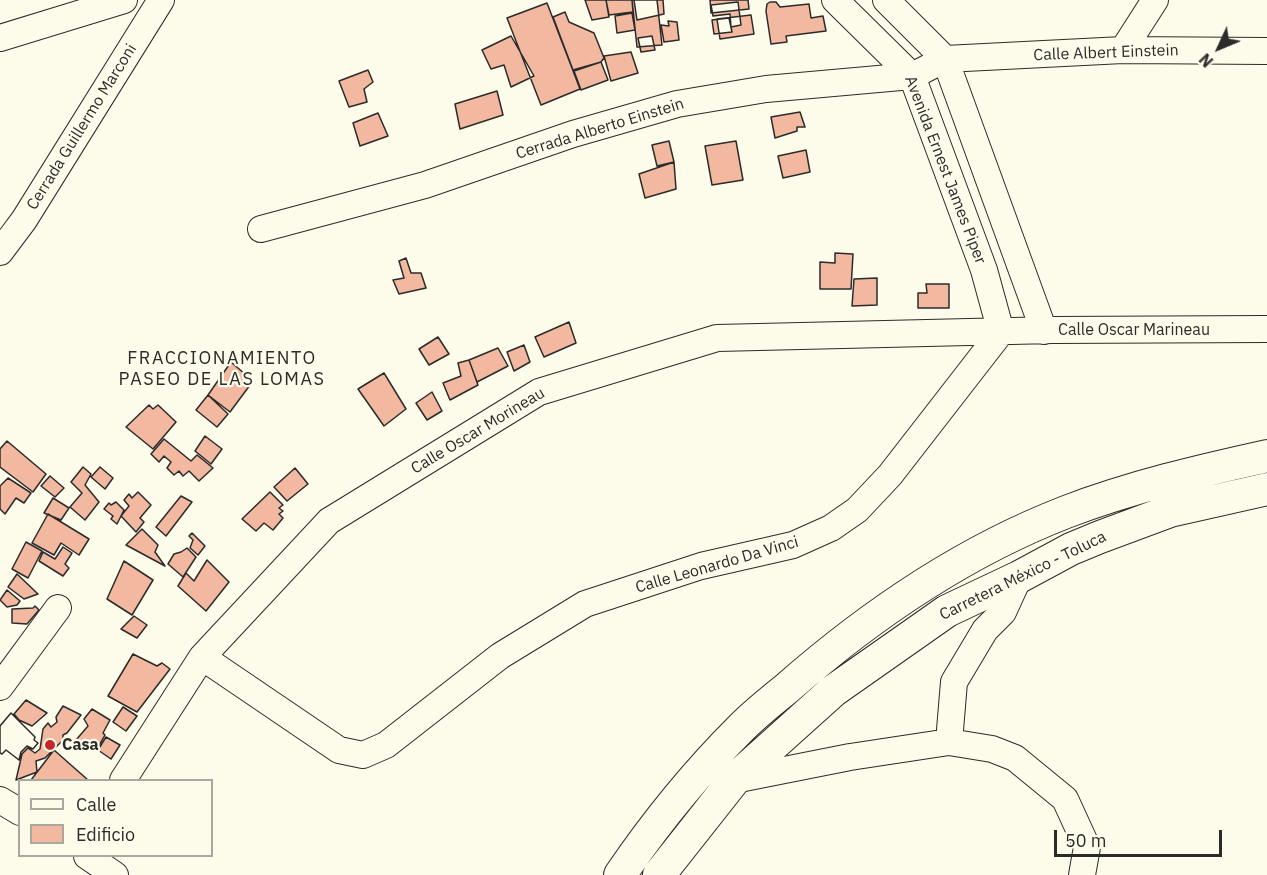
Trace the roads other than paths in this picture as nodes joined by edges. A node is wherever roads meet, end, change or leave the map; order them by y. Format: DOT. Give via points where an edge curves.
graph roads {
  1 [pos="124,0"];
  2 [pos="161,0"];
  3 [pos="835,0"];
  4 [pos="886,0"];
  5 [pos="1155,0"];
  6 [pos="0,38"];
  7 [pos="1123,50"];
  8 [pos="1267,51"];
  9 [pos="945,59"];
  10 [pos="912,76"];
  11 [pos="261,229"];
  12 [pos="0,252"];
  13 [pos="1267,329"];
  14 [pos="1044,331"];
  15 [pos="1001,332"];
  16 [pos="1267,456"];
  17 [pos="1267,489"];
  18 [pos="1019,577"];
  19 [pos="58,608"];
  20 [pos="202,657"];
  21 [pos="0,687"];
  22 [pos="949,742"];
  23 [pos="124,779"];
  24 [pos="734,780"];
  25 [pos="0,800"];
  26 [pos="18,811"];
  27 [pos="90,857"];
  28 [pos="115,875"];
  29 [pos="620,875"];
  30 [pos="659,875"];
  31 [pos="1082,875"];
  1 -- 6 [label="street"];
  2 -- 12 [label="street, Cerrada Guillermo Marconi"];
  3 -- 10 [label="street, Avenida Ernest James Piper"];
  4 -- 9 [label="street"];
  5 -- 7 [label="street"];
  7 -- 8 [label="street, Calle Albert Einstein"];
  7 -- 9 [label="street, Calle Albert Einstein"];
  9 -- 10 [label="street, Cerrada Alberto Einstein"];
  9 -- 14 [label="street"];
  10 -- 11 [label="street, Cerrada Alberto Einstein" via="766,89 676,104 573,134 425,185"];
  10 -- 15 [label="street, Avenida Ernest James Piper" via="984,270"];
  13 -- 14 [label="street, Calle Oscar Marineau"];
  14 -- 15 [label="street, Calle Oscar Marineau"];
  15 -- 20 [label="street, Calle Oscar Morineau" via="717,338 539,392 329,521"];
  15 -- 20 [label="street, Calle Leonardo Da Vinci" via="890,475 857,510 831,528 793,545 701,566 585,604 500,656 386,745 363,755 339,750"];
  16 -- 29 [label="main road" via="1188,474 1066,512 1004,540 907,596 855,631 742,726 687,787"];
  17 -- 18 [label="main road, Carretera México - Toluca" via="1170,511 1071,549"];
  18 -- 22 [label="street" via="1003,612 985,630 954,682"];
  18 -- 24 [label="main road, Carretera México - Toluca" via="947,610 832,691"];
  19 -- 21 [label="street"];
  20 -- 23 [label="street, Calle Oscar Morineau"];
  22 -- 24 [label="street"];
  22 -- 31 [label="street" via="992,749 1015,758 1065,800 1087,847"];
  24 -- 30 [label="main road, Carretera México - Toluca"];
  25 -- 26 [label="street"];
  27 -- 28 [label="street"];
}
